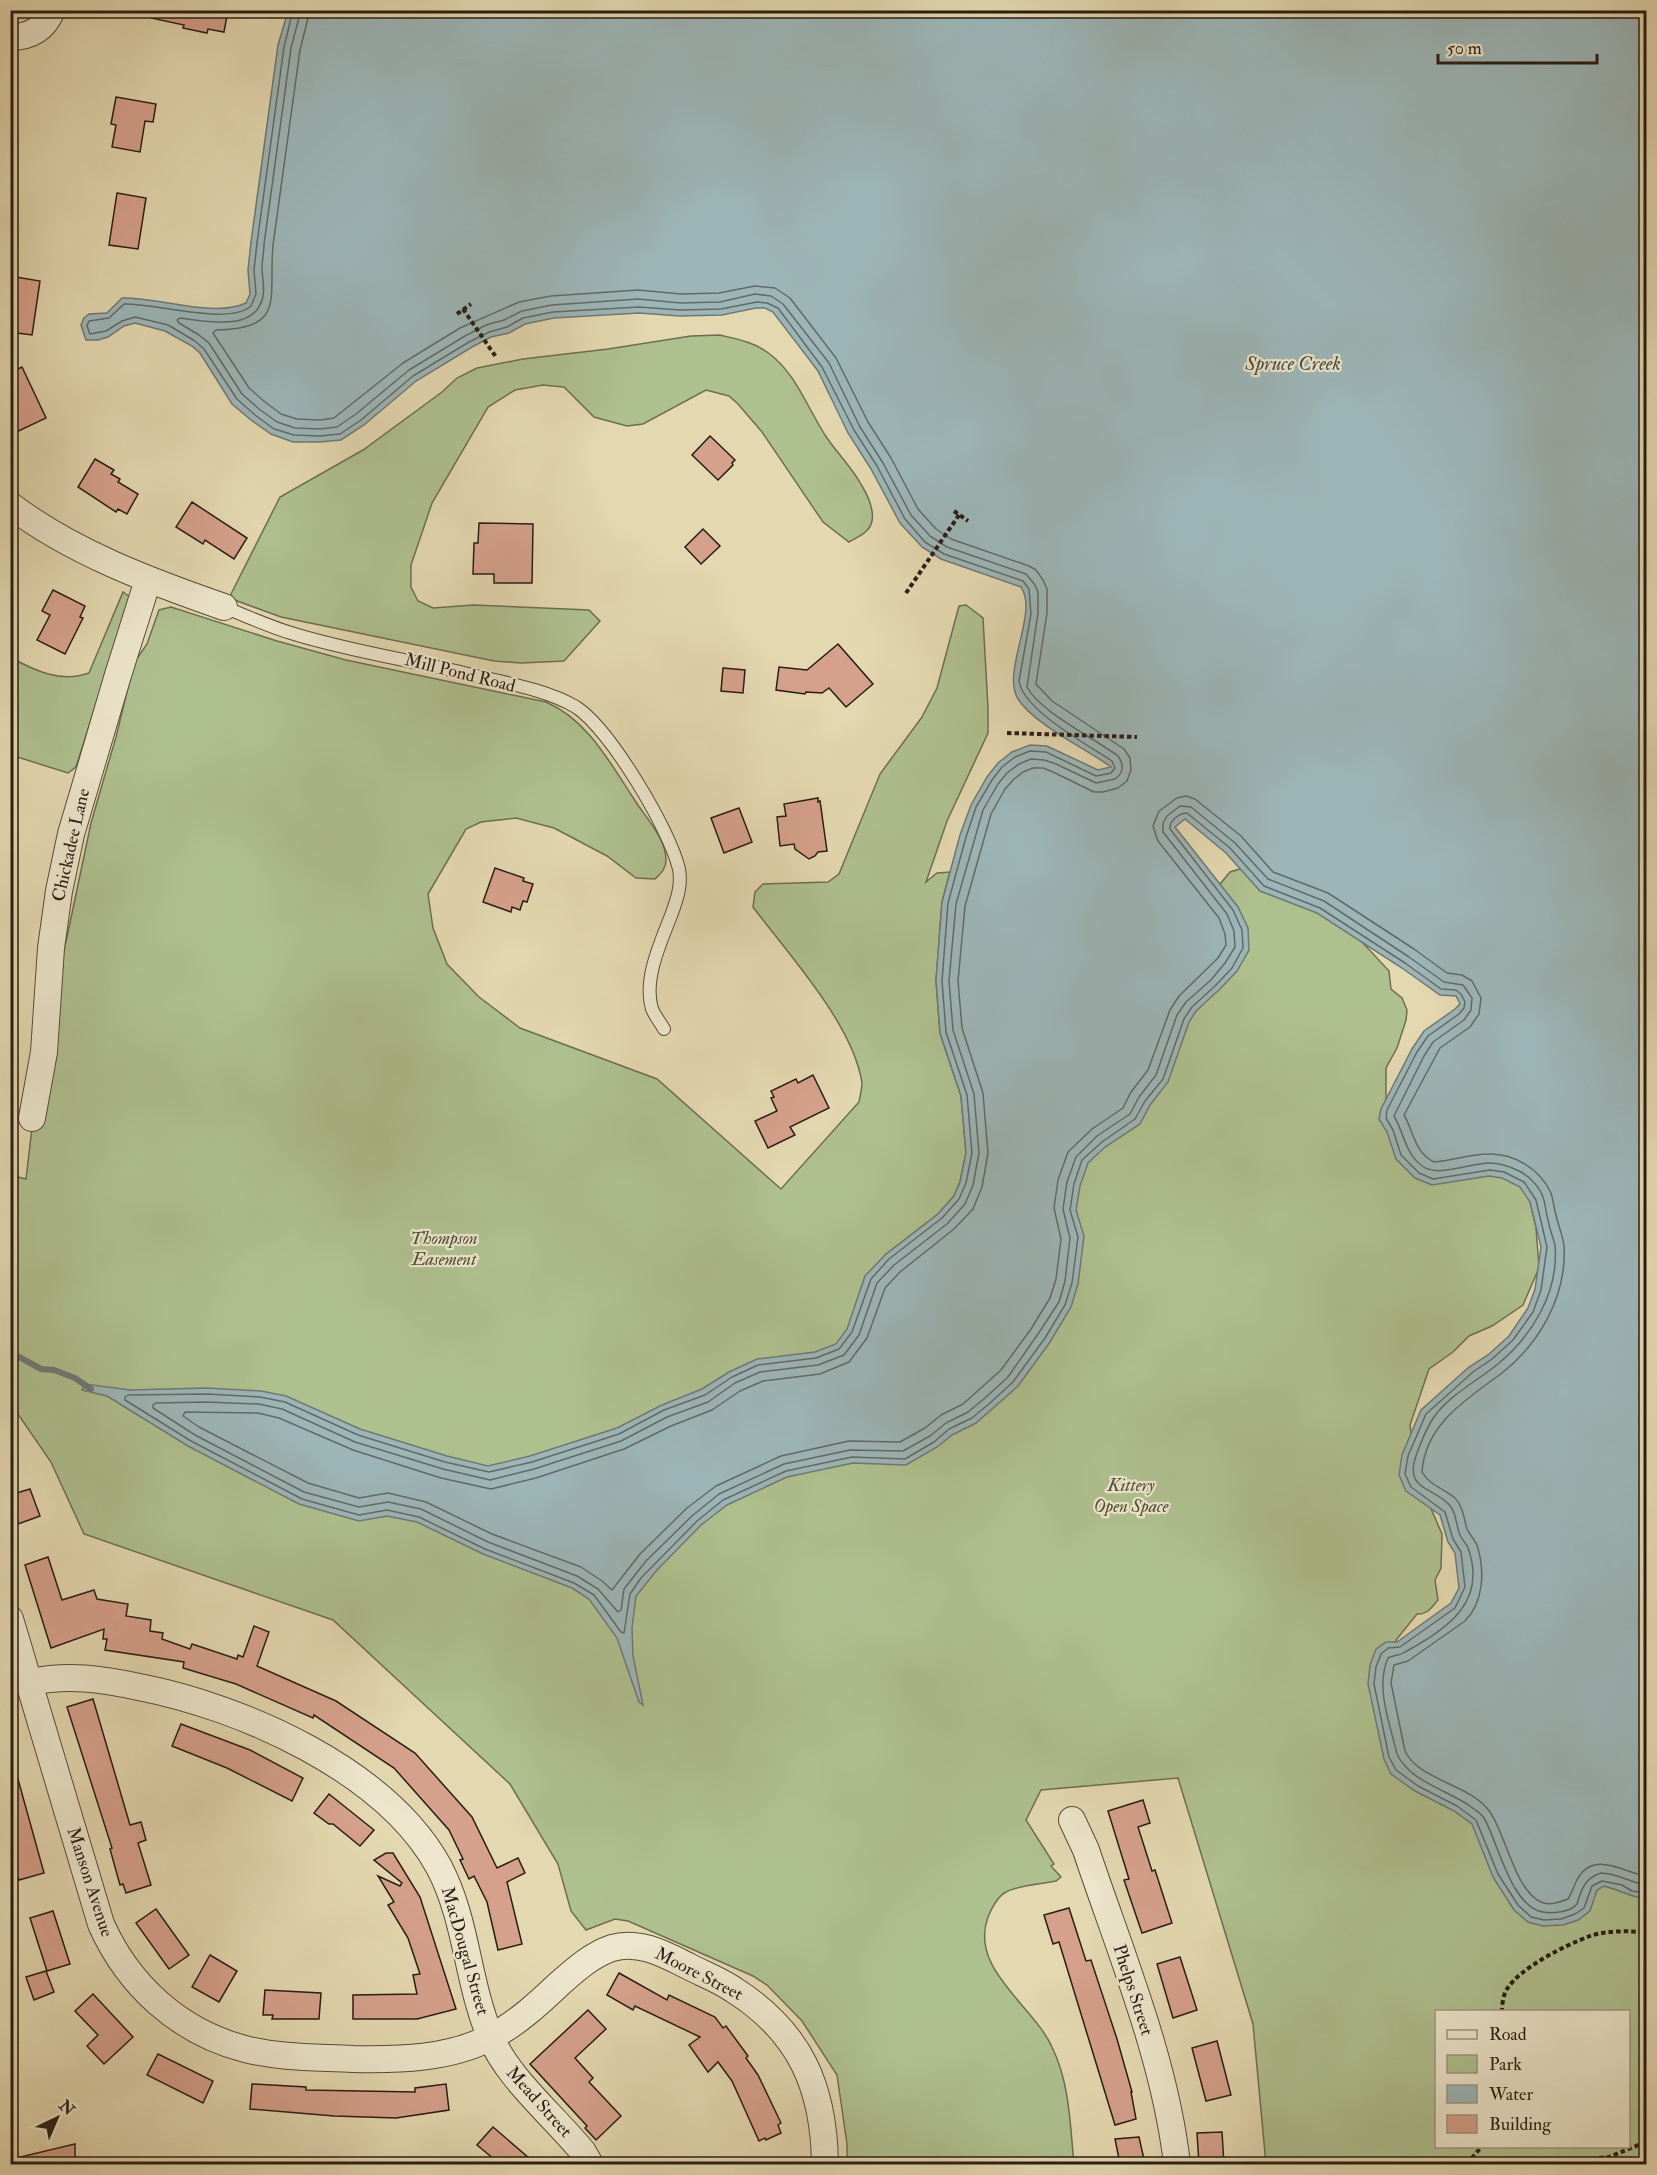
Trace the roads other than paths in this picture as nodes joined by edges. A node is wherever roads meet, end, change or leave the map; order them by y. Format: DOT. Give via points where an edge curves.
graph roads {
  1 [pos="52,10"];
  2 [pos="10,37"];
  3 [pos="10,505"];
  4 [pos="148,580"];
  5 [pos="224,607"];
  6 [pos="664,1029"];
  7 [pos="32,1118"];
  8 [pos="13,1632"];
  9 [pos="31,1682"];
  10 [pos="1072,1820"];
  11 [pos="491,2037"];
  12 [pos="590,2164"];
  13 [pos="825,2164"];
  14 [pos="1177,2164"];
  1 -- 2 [label="street" via="36,32"];
  3 -- 4 [label="street, Mill Pond Road" via="84,549"];
  4 -- 5 [label="street, Mill Pond Road"];
  4 -- 7 [label="street, Chickadee Lane" via="72,829 50,953 44,1052"];
  5 -- 6 [label="lane, Mill Pond Road" via="310,639 535,691 574,706 589,718 649,801 679,871 678,896 650,978 653,1012"];
  8 -- 9 [label="street, Manson Avenue"];
  9 -- 11 [label="street, MacDougal Street" via="60,1677 90,1678 204,1703 280,1735 363,1784 407,1823 438,1866 458,1913 476,1997"];
  9 -- 11 [label="street, Manson Avenue" via="101,1924 121,1962 164,2009 200,2031 232,2044 266,2053 307,2057 428,2056"];
  10 -- 14 [label="street, Phelps Street" via="1086,1850 1151,2044 1173,2129"];
  11 -- 12 [label="street, Mead Street" via="505,2063 562,2126"];
  11 -- 13 [label="street, Moore Street" via="602,1952 629,1945 648,1948 733,1989 784,2032 810,2074"];
}
